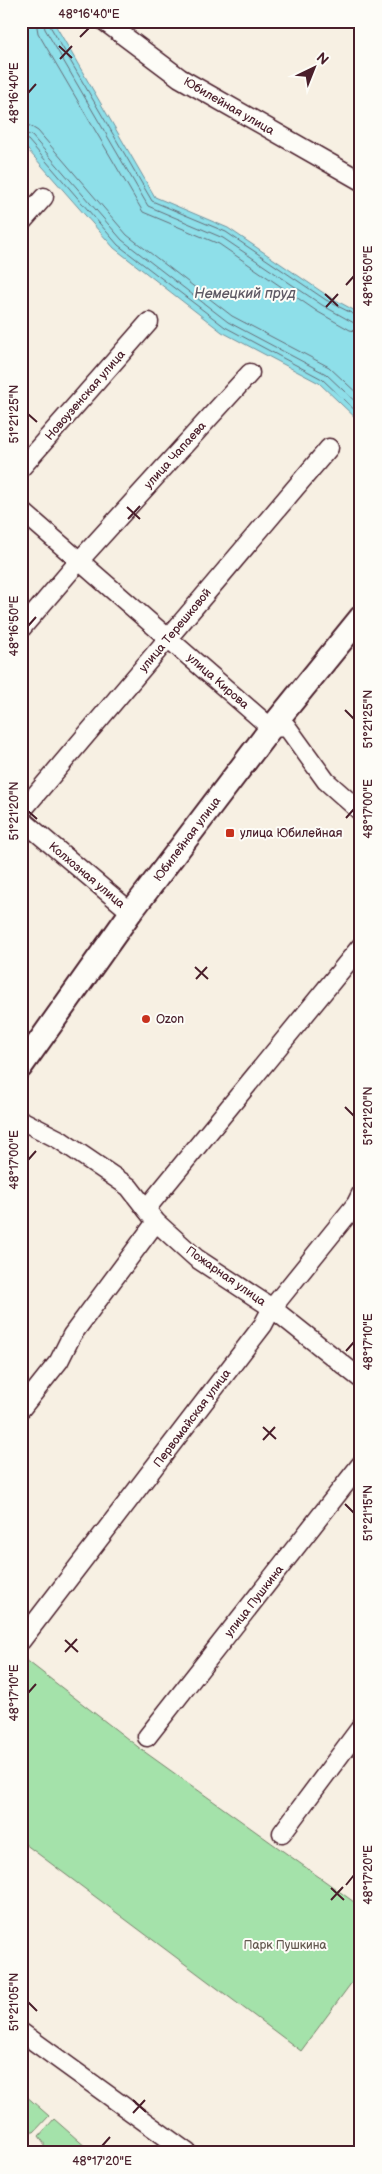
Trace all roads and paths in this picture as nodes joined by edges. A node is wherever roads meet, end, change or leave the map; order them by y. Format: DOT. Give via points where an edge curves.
graph roads {
  1 [pos="104,21"];
  2 [pos="361,181"];
  3 [pos="44,197"];
  4 [pos="21,223"];
  5 [pos="149,322"];
  6 [pos="250,373"];
  7 [pos="329,448"];
  8 [pos="21,468"];
  9 [pos="21,510"];
  10 [pos="79,561"];
  11 [pos="361,617"];
  12 [pos="21,629"];
  13 [pos="168,638"];
  14 [pos="271,728"];
  15 [pos="21,812"];
  16 [pos="361,812"];
  17 [pos="21,819"];
  18 [pos="130,912"];
  19 [pos="361,946"];
  20 [pos="21,1066"];
  21 [pos="21,1120"];
  22 [pos="361,1194"];
  23 [pos="151,1216"];
  24 [pos="272,1308"];
  25 [pos="361,1379"];
  26 [pos="21,1409"];
  27 [pos="361,1464"];
  28 [pos="21,1641"];
  29 [pos="361,1727"];
  30 [pos="147,1737"];
  31 [pos="282,1833"];
  32 [pos="22,2034"];
  33 [pos="188,2153"];
  1 -- 2 [label="street, Юбилейная улица" via="180,78"];
  3 -- 4 [label="street"];
  5 -- 8 [label="street, Новоузенская улица"];
  6 -- 10 [label="street, улица Чапаева"];
  7 -- 13 [label="street, улица Терешковой"];
  9 -- 10 [label="street, улица Кирова"];
  10 -- 12 [label="street, улица Чапаева"];
  10 -- 13 [label="street, улица Кирова"];
  11 -- 14 [label="main road, Юбилейная улица"];
  13 -- 14 [label="street, улица Кирова"];
  13 -- 15 [label="street, улица Терешковой"];
  14 -- 16 [label="street, улица Кирова" via="287,727 326,782"];
  14 -- 18 [label="main road, Юбилейная улица"];
  17 -- 18 [label="street, Колхозная улица"];
  18 -- 20 [label="main road, Юбилейная улица"];
  19 -- 23 [label="street"];
  21 -- 23 [label="street, Пожарная улица" via="60,1140 129,1187"];
  22 -- 24 [label="street, Первомайская улица"];
  23 -- 24 [label="street, Пожарная улица" via="196,1258"];
  23 -- 26 [label="street" via="72,1335 59,1361"];
  24 -- 25 [label="street, Пожарная улица"];
  24 -- 28 [label="street, Первомайская улица"];
  27 -- 30 [label="street, улица Пушкина"];
  29 -- 31 [label="street"];
  32 -- 33 [label="street"];
}
